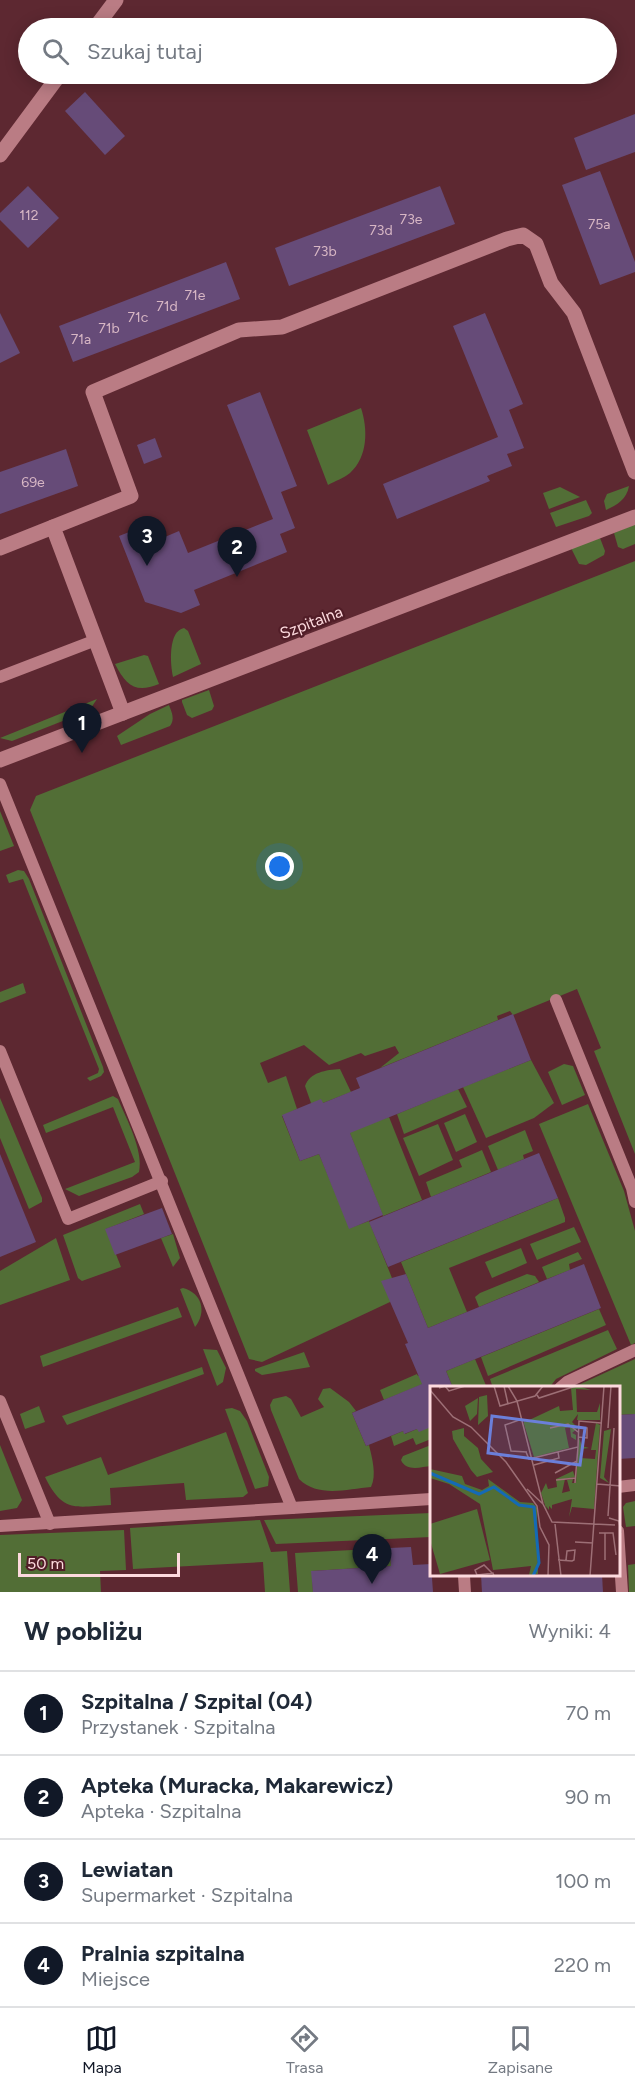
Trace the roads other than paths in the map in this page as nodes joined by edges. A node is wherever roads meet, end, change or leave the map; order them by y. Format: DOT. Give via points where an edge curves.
graph roads {
  1 [pos="116,0"];
  2 [pos="102,18"];
  3 [pos="53,84"];
  4 [pos="0,155"];
  5 [pos="635,427"];
  6 [pos="620,433"];
  7 [pos="635,472"];
  8 [pos="635,517"];
  9 [pos="52,527"];
  10 [pos="0,548"];
  11 [pos="96,640"];
  12 [pos="0,677"];
  13 [pos="123,713"];
  14 [pos="0,760"];
  15 [pos="0,784"];
  16 [pos="556,1000"];
  17 [pos="0,1051"];
  18 [pos="162,1181"];
  19 [pos="635,1202"];
  20 [pos="635,1350"];
  21 [pos="562,1386"];
  22 [pos="0,1401"];
  23 [pos="635,1485"];
  24 [pos="620,1487"];
  25 [pos="430,1499"];
  26 [pos="292,1508"];
  27 [pos="50,1524"];
  28 [pos="0,1526"];
  29 [pos="620,1562"];
  30 [pos="464,1577"];
  31 [pos="465,1592"];
  32 [pos="622,1592"];
  1 -- 2 [label="street"];
  3 -- 4 [label="street"];
  5 -- 6 [label="street"];
  6 -- 7 [label="street"];
  6 -- 9 [label="street" via="574,313 551,283 536,244 523,235 282,327 239,330 93,392 131,496"];
  8 -- 13 [label="street, Szpitalna"];
  9 -- 10 [label="street"];
  9 -- 11 [label="street"];
  11 -- 12 [label="lane"];
  11 -- 13 [label="street"];
  13 -- 14 [label="street, Szpitalna"];
  15 -- 18 [label="lane"];
  16 -- 19 [label="lane"];
  17 -- 18 [label="lane" via="68,1219"];
  18 -- 26 [label="lane"];
  20 -- 21 [label="lane"];
  22 -- 27 [label="lane"];
  23 -- 24 [label="lane"];
  25 -- 26 [label="lane"];
  26 -- 27 [label="lane"];
  27 -- 28 [label="lane"];
  29 -- 32 [label="lane"];
  30 -- 31 [label="lane"];
}
